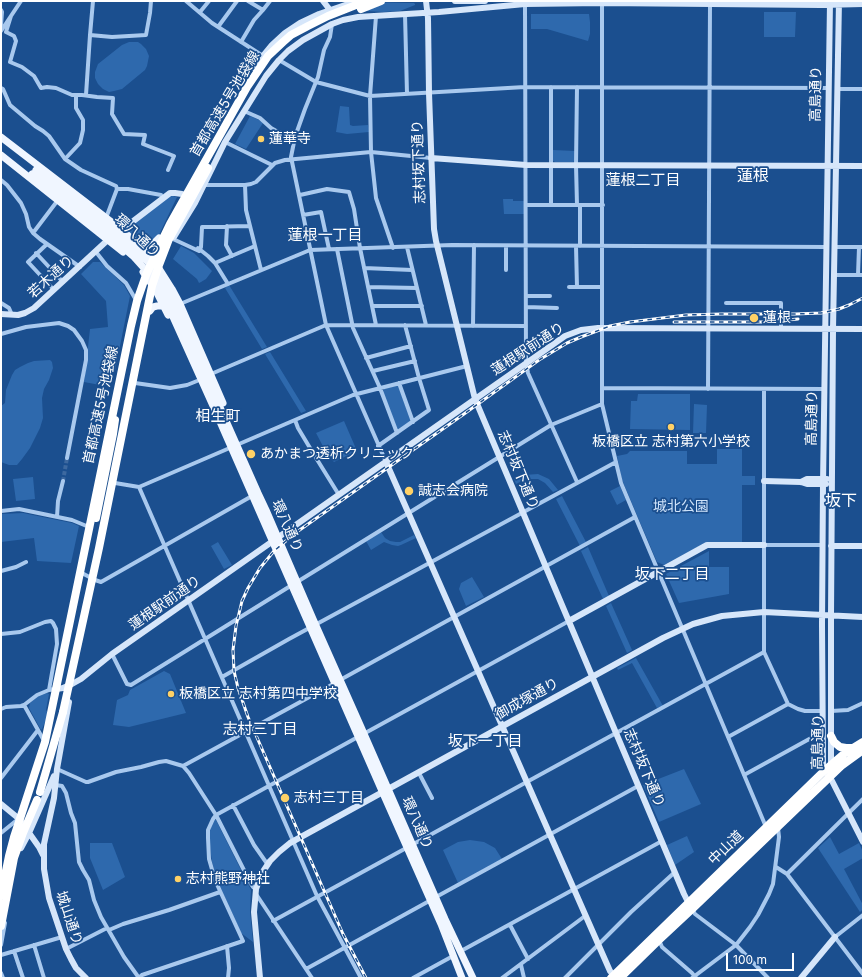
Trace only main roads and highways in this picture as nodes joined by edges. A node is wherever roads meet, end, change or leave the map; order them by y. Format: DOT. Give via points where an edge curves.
graph roads {
  1 [pos="366,1"];
  2 [pos="380,1"];
  3 [pos="1,137"];
  4 [pos="1,142"];
  5 [pos="1,152"];
  6 [pos="22,155"];
  7 [pos="34,172"];
  8 [pos="159,238"];
  9 [pos="139,245"];
  10 [pos="164,307"];
  11 [pos="150,311"];
  12 [pos="117,397"];
  13 [pos="131,404"];
  14 [pos="232,446"];
  15 [pos="108,468"];
  16 [pos="275,540"];
  17 [pos="65,706"];
  18 [pos="48,730"];
  19 [pos="831,736"];
  20 [pos="863,742"];
  21 [pos="853,748"];
  22 [pos="863,750"];
  23 [pos="827,774"];
  24 [pos="40,792"];
  25 [pos="36,800"];
  26 [pos="1,895"];
  27 [pos="433,899"];
  28 [pos="690,906"];
  29 [pos="1,926"];
  30 [pos="615,977"];
  31 [pos="462,978"];
  32 [pos="473,978"];
  1 -- 18 [label="highway, 首都高速5号池袋線, bridge" via="304,28 268,56 248,86 170,224 152,261 139,294 131,326"];
  2 -- 17 [label="highway, 首都高速5号池袋線, bridge" via="310,30 286,46 272,60 252,89 163,254 146,311"];
  3 -- 6 [label="main road"];
  3 -- 7 [label="main road"];
  4 -- 6 [label="main road"];
  4 -- 7 [label="main road, 環八通り"];
  5 -- 7 [label="main road, 環八通り"];
  5 -- 7 [label="main road"];
  6 -- 7 [label="main road"];
  7 -- 9 [label="main road" via="106,218"];
  7 -- 10 [label="main road" via="58,200 133,260 155,289"];
  7 -- 14 [label="main road, 環八通り, bridge" via="124,247 151,276 164,298"];
  7 -- 14 [label="main road, 環八通り, bridge" via="128,242 154,270 170,296 223,414"];
  8 -- 9 [label="main road" via="148,246"];
  9 -- 14 [label="main road" via="160,270 180,304 233,426 237,439"];
  10 -- 11 [label="main road" via="157,306"];
  10 -- 14 [label="main road" via="215,421"];
  12 -- 15 [label="highway"];
  13 -- 15 [label="highway" via="119,428"];
  14 -- 16 [label="main road, 環八通り"];
  14 -- 16 [label="main road, 環八通り" via="252,496"];
  15 -- 17 [label="highway, bridge"];
  15 -- 18 [label="highway, bridge" via="59,696"];
  16 -- 27 [label="main road, 環八通り"];
  17 -- 24 [label="highway, 首都高速5号池袋線"];
  18 -- 26 [label="highway, 首都高速5号池袋線, bridge" via="14,837"];
  19 -- 21 [label="highway" via="840,746"];
  20 -- 21 [label="highway, 中山道"];
  21 -- 23 [label="highway, 中山道" via="831,765"];
  22 -- 23 [label="highway, 中山道"];
  23 -- 28 [label="highway, 中山道" via="766,827"];
  23 -- 28 [label="highway, 中山道" via="778,827"];
  25 -- 29 [label="highway, bridge" via="14,858"];
  27 -- 31 [label="main road, 環八通り"];
  27 -- 32 [label="main road, 環八通り"];
  28 -- 30 [label="highway, 中山道"];
  28 -- 30 [label="highway, 中山道" via="659,940"];
}
